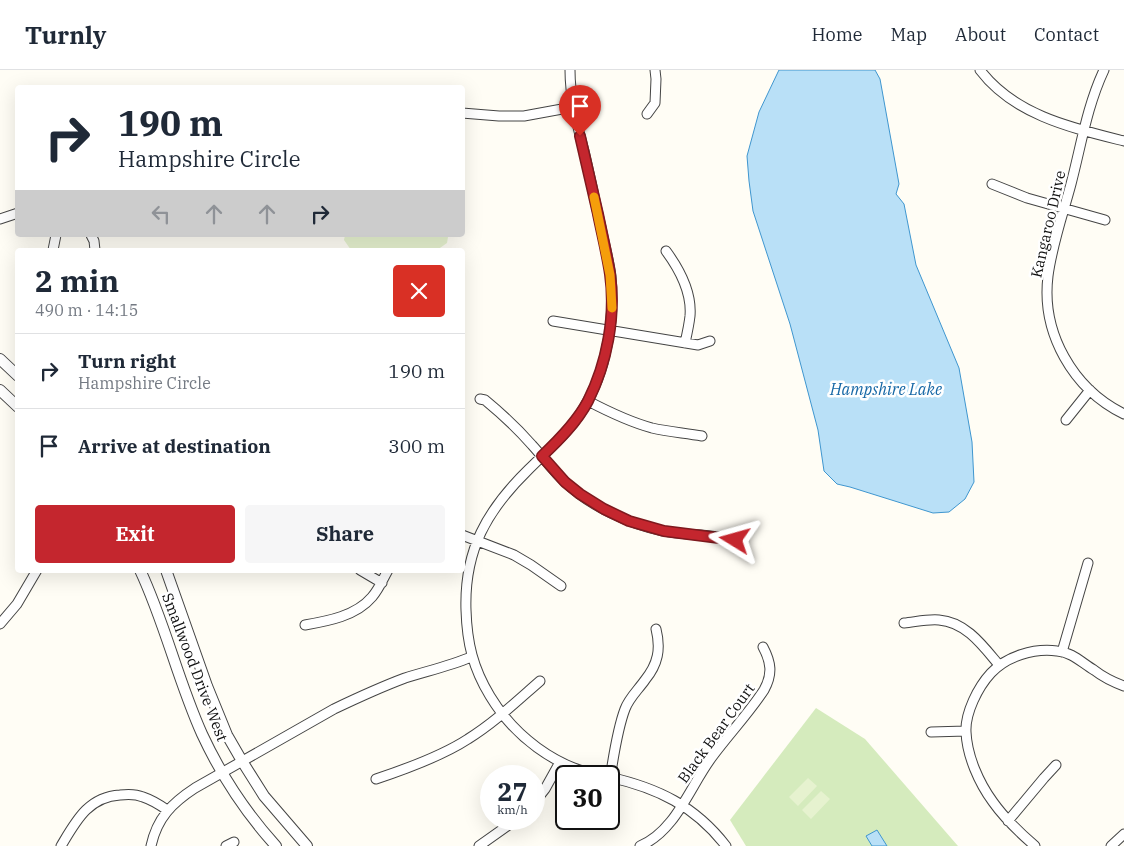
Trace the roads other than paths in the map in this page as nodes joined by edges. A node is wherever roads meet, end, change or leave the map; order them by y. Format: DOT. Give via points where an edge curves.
graph roads {
  1 [pos="570,70"];
  2 [pos="655,70"];
  3 [pos="980,70"];
  4 [pos="1104,70"];
  5 [pos="573,107"];
  6 [pos="465,113"];
  7 [pos="647,114"];
  8 [pos="1084,131"];
  9 [pos="1124,142"];
  10 [pos="992,184"];
  11 [pos="1064,209"];
  12 [pos="15,214"];
  13 [pos="0,219"];
  14 [pos="1105,220"];
  15 [pos="666,251"];
  16 [pos="553,321"];
  17 [pos="610,330"];
  18 [pos="710,341"];
  19 [pos="685,343"];
  20 [pos="0,359"];
  21 [pos="15,373"];
  22 [pos="0,390"];
  23 [pos="1090,390"];
  24 [pos="480,399"];
  25 [pos="588,401"];
  26 [pos="15,404"];
  27 [pos="1124,414"];
  28 [pos="1066,420"];
  29 [pos="702,436"];
  30 [pos="542,456"];
  31 [pos="465,536"];
  32 [pos="735,540"];
  33 [pos="476,541"];
  34 [pos="1088,563"];
  35 [pos="34,573"];
  36 [pos="141,573"];
  37 [pos="167,573"];
  38 [pos="366,573"];
  39 [pos="386,573"];
  40 [pos="382,582"];
  41 [pos="561,586"];
  42 [pos="904,623"];
  43 [pos="0,624"];
  44 [pos="305,625"];
  45 [pos="656,629"];
  46 [pos="763,647"];
  47 [pos="1062,652"];
  48 [pos="472,657"];
  49 [pos="999,665"];
  50 [pos="540,682"];
  51 [pos="1124,686"];
  52 [pos="502,714"];
  53 [pos="966,731"];
  54 [pos="931,732"];
  55 [pos="242,761"];
  56 [pos="560,762"];
  57 [pos="568,765"];
  58 [pos="609,765"];
  59 [pos="1056,765"];
  60 [pos="222,772"];
  61 [pos="376,779"];
  62 [pos="620,780"];
  63 [pos="545,789"];
  64 [pos="682,805"];
  65 [pos="167,810"];
  66 [pos="1008,820"];
  67 [pos="502,830"];
  68 [pos="1124,834"];
  69 [pos="61,846"];
  70 [pos="151,846"];
  71 [pos="276,846"];
  72 [pos="307,846"];
  73 [pos="479,846"];
  74 [pos="640,846"];
  75 [pos="726,846"];
  76 [pos="1035,846"];
  77 [pos="1111,846"];
  1 -- 5 [label="street"];
  2 -- 7 [label="street" via="655,103"];
  3 -- 8 [label="street" via="1025,108"];
  4 -- 8 [label="street, Kangaroo Drive"];
  5 -- 6 [label="street" via="518,116"];
  5 -- 17 [label="street" via="610,275"];
  8 -- 9 [label="street"];
  8 -- 11 [label="street, Kangaroo Drive"];
  10 -- 11 [label="street"];
  11 -- 14 [label="street"];
  11 -- 23 [label="street, Kangaroo Drive" via="1048,276 1048,311 1060,351"];
  12 -- 13 [label="street"];
  15 -- 19 [label="street" via="689,297 690,316"];
  16 -- 17 [label="street"];
  17 -- 19 [label="street"];
  17 -- 25 [label="street" via="601,368"];
  18 -- 19 [label="street" via="698,345"];
  20 -- 21 [label="street"];
  22 -- 26 [label="street"];
  23 -- 27 [label="street, Kangaroo Drive"];
  23 -- 28 [label="street"];
  24 -- 30 [label="street" via="508,420"];
  25 -- 29 [label="street" via="640,424"];
  25 -- 30 [label="street" via="568,430"];
  30 -- 32 [label="street" via="580,494 629,521 664,531"];
  30 -- 33 [label="street" via="500,501"];
  31 -- 33 [label="street"];
  33 -- 41 [label="street" via="514,555"];
  33 -- 48 [label="street" via="468,572 466,599"];
  34 -- 47 [label="street"];
  35 -- 43 [label="street" via="17,604"];
  36 -- 60 [label="street, Smallwood Drive West" via="202,734"];
  37 -- 55 [label="street, Smallwood Drive West" via="207,686 227,735"];
  38 -- 40 [label="street"];
  39 -- 40 [label="street"];
  40 -- 44 [label="street" via="366,604 341,617"];
  42 -- 49 [label="street" via="939,620 956,624 979,641"];
  45 -- 58 [label="street" via="657,657 626,708"];
  46 -- 64 [label="street, Black Bear Court" via="771,668 768,684 699,774"];
  47 -- 49 [label="street" via="1049,650 1023,654"];
  47 -- 51 [label="street"];
  48 -- 52 [label="street" via="486,689"];
  48 -- 55 [label="street" via="356,699"];
  49 -- 53 [label="street" via="978,691 968,715"];
  50 -- 52 [label="street"];
  52 -- 56 [label="street" via="537,748"];
  52 -- 61 [label="street" via="455,746"];
  53 -- 54 [label="street"];
  53 -- 66 [label="street" via="980,780 992,802"];
  55 -- 60 [label="street"];
  55 -- 72 [label="street, Smallwood Drive West" via="264,796"];
  56 -- 57 [label="street"];
  56 -- 63 [label="street"];
  59 -- 66 [label="street"];
  60 -- 65 [label="street"];
  60 -- 71 [label="street, Smallwood Drive West" via="251,817"];
  62 -- 64 [label="street" via="646,787"];
  64 -- 74 [label="street, Black Bear Court" via="662,830"];
  64 -- 75 [label="street" via="707,824"];
  65 -- 69 [label="street" via="142,796 106,797 83,812"];
  65 -- 70 [label="street"];
  66 -- 76 [label="street"];
  67 -- 73 [label="street"];
  68 -- 77 [label="street"];
}
